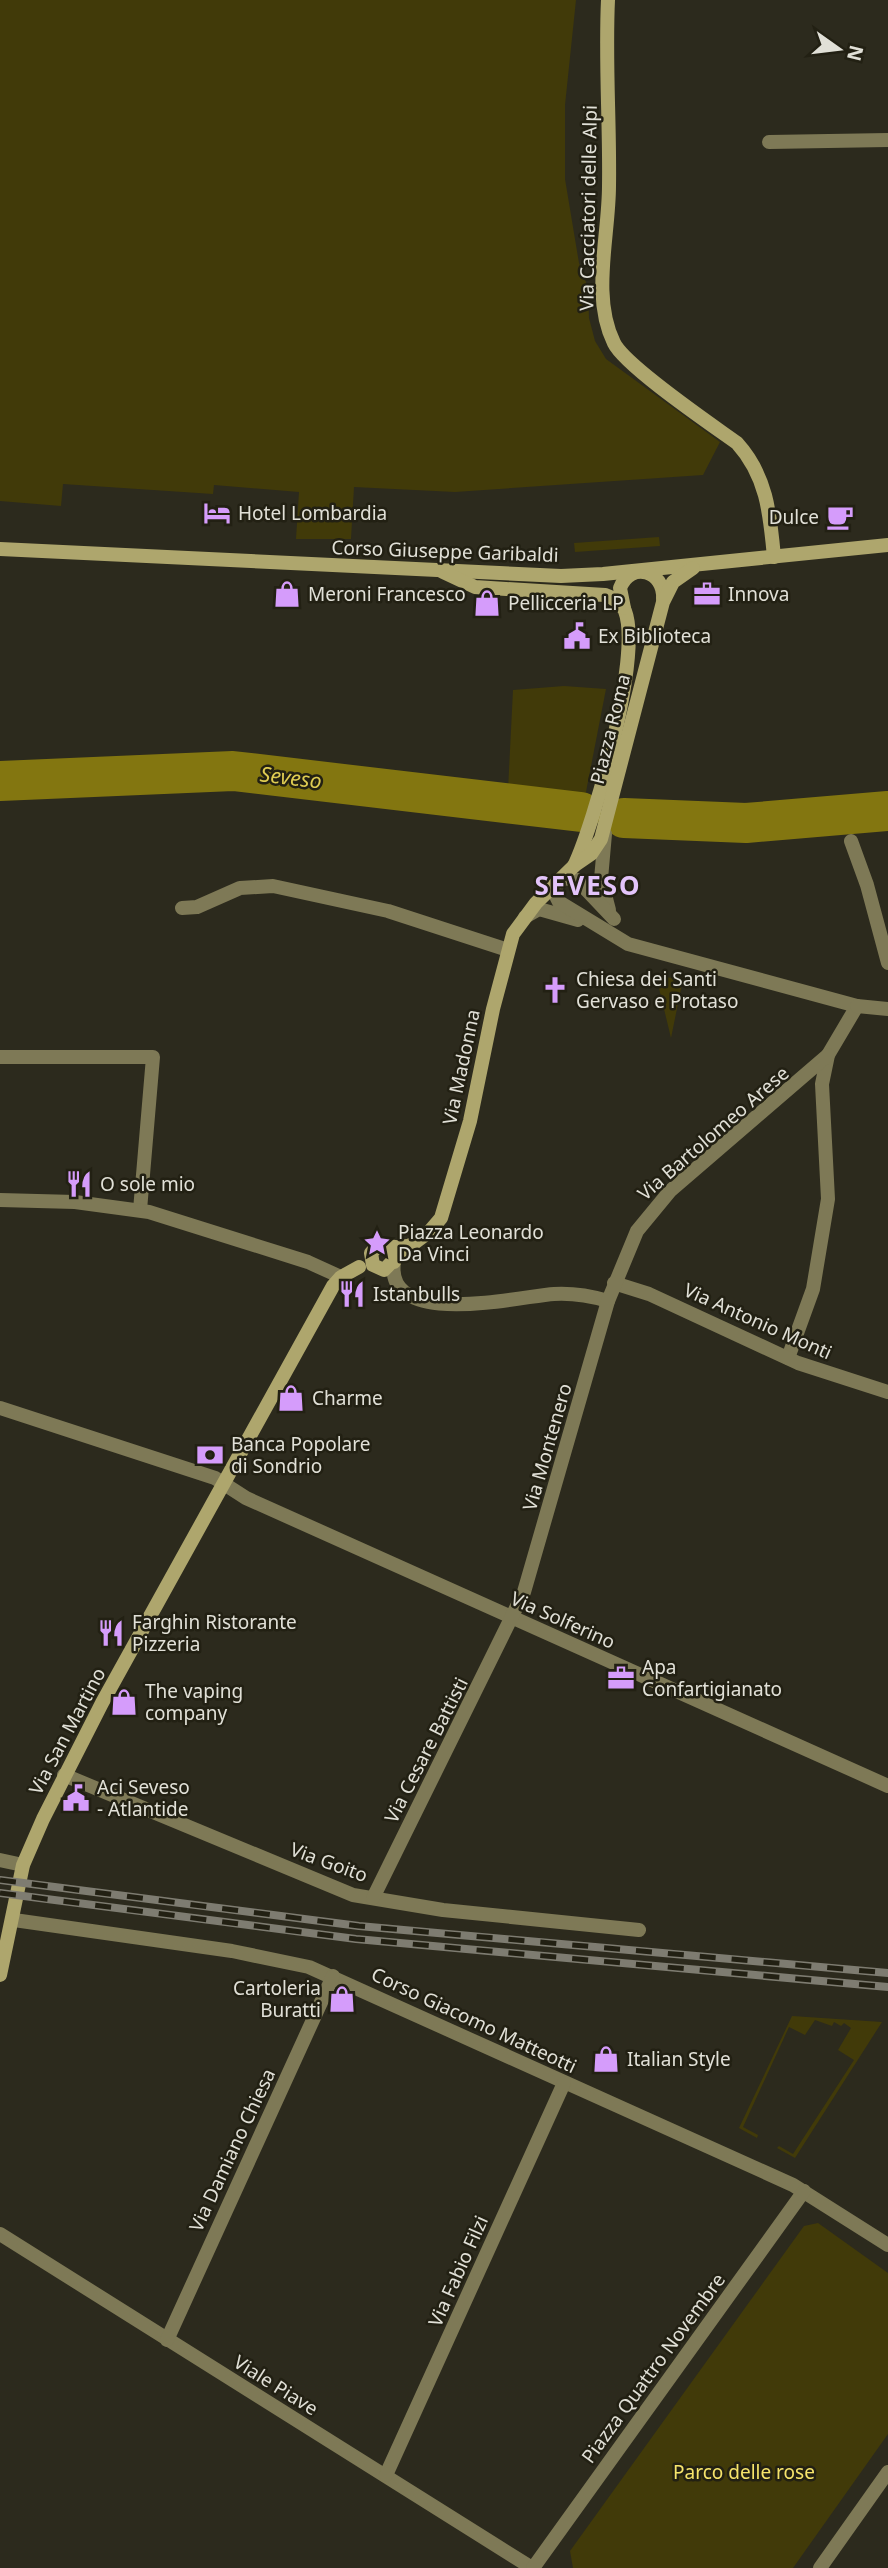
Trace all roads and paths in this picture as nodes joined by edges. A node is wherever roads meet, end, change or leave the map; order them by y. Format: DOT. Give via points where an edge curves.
graph roads {
  1 [pos="608,0"];
  2 [pos="888,141"];
  3 [pos="768,142"];
  4 [pos="888,545"];
  5 [pos="0,548"];
  6 [pos="775,557"];
  7 [pos="708,564"];
  8 [pos="431,570"];
  9 [pos="639,571"];
  10 [pos="625,611"];
  11 [pos="660,611"];
  12 [pos="601,816"];
  13 [pos="851,841"];
  14 [pos="559,881"];
  15 [pos="182,908"];
  16 [pos="519,922"];
  17 [pos="609,924"];
  18 [pos="508,950"];
  19 [pos="888,963"];
  20 [pos="857,1006"];
  21 [pos="888,1009"];
  22 [pos="828,1055"];
  23 [pos="0,1057"];
  24 [pos="0,1200"];
  25 [pos="140,1210"];
  26 [pos="387,1246"];
  27 [pos="407,1246"];
  28 [pos="371,1253"];
  29 [pos="394,1262"];
  30 [pos="359,1267"];
  31 [pos="377,1269"];
  32 [pos="337,1282"];
  33 [pos="614,1283"];
  34 [pos="608,1301"];
  35 [pos="788,1358"];
  36 [pos="888,1392"];
  37 [pos="0,1408"];
  38 [pos="225,1484"];
  39 [pos="513,1620"];
  40 [pos="64,1775"];
  41 [pos="888,1786"];
  42 [pos="0,1860"];
  43 [pos="23,1865"];
  44 [pos="373,1898"];
  45 [pos="9,1926"];
  46 [pos="639,1930"];
  47 [pos="0,1975"];
  48 [pos="332,1976"];
  49 [pos="564,2083"];
  50 [pos="804,2191"];
  51 [pos="0,2234"];
  52 [pos="888,2245"];
  53 [pos="167,2340"];
  54 [pos="888,2472"];
  55 [pos="386,2475"];
  56 [pos="533,2568"];
  57 [pos="820,2568"];
  1 -- 6 [label="street, Via Cacciatori delle Alpi" via="604,316 614,345 633,365 750,457 761,476"];
  2 -- 3 [label="street"];
  4 -- 6 [label="street, Corso Giuseppe Garibaldi"];
  5 -- 8 [label="street, Corso Giuseppe Garibaldi"];
  6 -- 7 [label="street, Corso Giuseppe Garibaldi"];
  7 -- 9 [label="street, Corso Giuseppe Garibaldi"];
  7 -- 11 [label="street, Piazza Roma" via="679,576"];
  8 -- 9 [label="street, Corso Giuseppe Garibaldi" via="561,576"];
  8 -- 10 [label="street" via="475,587 605,595 617,600"];
  9 -- 10 [label="street, Piazza Roma" via="622,583"];
  9 -- 11 [label="street, Piazza Roma" via="653,574 662,584"];
  10 -- 12 [label="street, Piazza Roma" via="627,671"];
  11 -- 12 [label="street, Piazza Roma"];
  12 -- 14 [label="street" via="594,851"];
  12 -- 17 [label="street" via="601,879"];
  13 -- 19 [label="street"];
  14 -- 16 [label="street"];
  14 -- 17 [label="street" via="577,880"];
  14 -- 17 [label="street" via="555,894 559,902"];
  15 -- 18 [label="street" via="197,907 240,888 273,886 388,911"];
  16 -- 17 [label="street" via="539,909"];
  16 -- 18 [label="street, Via Madonna"];
  17 -- 20 [label="street" via="644,948"];
  18 -- 27 [label="street, Via Madonna" via="472,1113 439,1220 424,1237"];
  20 -- 21 [label="street"];
  20 -- 22 [label="street"];
  22 -- 33 [label="street, Via Bartolomeo Arese" via="655,1207 637,1231"];
  22 -- 35 [label="street" via="822,1084 829,1168 825,1223 813,1289"];
  23 -- 25 [label="street" via="153,1057"];
  24 -- 25 [label="street"];
  25 -- 32 [label="street" via="326,1269"];
  26 -- 27 [label="street"];
  26 -- 28 [label="street"];
  26 -- 29 [label="street"];
  27 -- 29 [label="street"];
  28 -- 30 [label="street"];
  28 -- 31 [label="street" via="371,1263"];
  29 -- 31 [label="street" via="387,1269"];
  29 -- 34 [label="street" via="401,1287 429,1303 513,1301 557,1293"];
  30 -- 31 [label="street"];
  30 -- 32 [label="street"];
  32 -- 38 [label="street, Via San Martino"];
  33 -- 34 [label="street, Via Montenero"];
  33 -- 35 [label="street, Via Antonio Monti" via="649,1294"];
  34 -- 39 [label="street, Via Montenero" via="534,1562"];
  35 -- 36 [label="street, Via Antonio Monti"];
  37 -- 38 [label="street, Via Solferino"];
  38 -- 39 [label="street, Via Solferino"];
  38 -- 40 [label="street, Via San Martino"];
  39 -- 41 [label="street, Via Solferino"];
  39 -- 44 [label="street, Via Cesare Battisti"];
  40 -- 43 [label="street, Via San Martino"];
  40 -- 44 [label="street, Via Goito" via="353,1895"];
  42 -- 43 [label="street"];
  43 -- 45 [label="street, Via San Martino"];
  44 -- 46 [label="street, Via Goito" via="443,1910"];
  45 -- 47 [label="street, Via San Martino"];
  45 -- 48 [label="street, Corso Giacomo Matteotti" via="283,1960"];
  48 -- 49 [label="street, Corso Giacomo Matteotti"];
  48 -- 53 [label="street, Via Damiano Chiesa"];
  49 -- 50 [label="street, Corso Giacomo Matteotti"];
  49 -- 55 [label="street, Via Fabio Filzi"];
  50 -- 52 [label="street, Corso Giacomo Matteotti"];
  50 -- 56 [label="street, Piazza Quattro Novembre"];
  51 -- 53 [label="street, Viale Piave"];
  53 -- 55 [label="street, Viale Piave"];
  54 -- 57 [label="street"];
  55 -- 56 [label="street, Viale Piave"];
}
